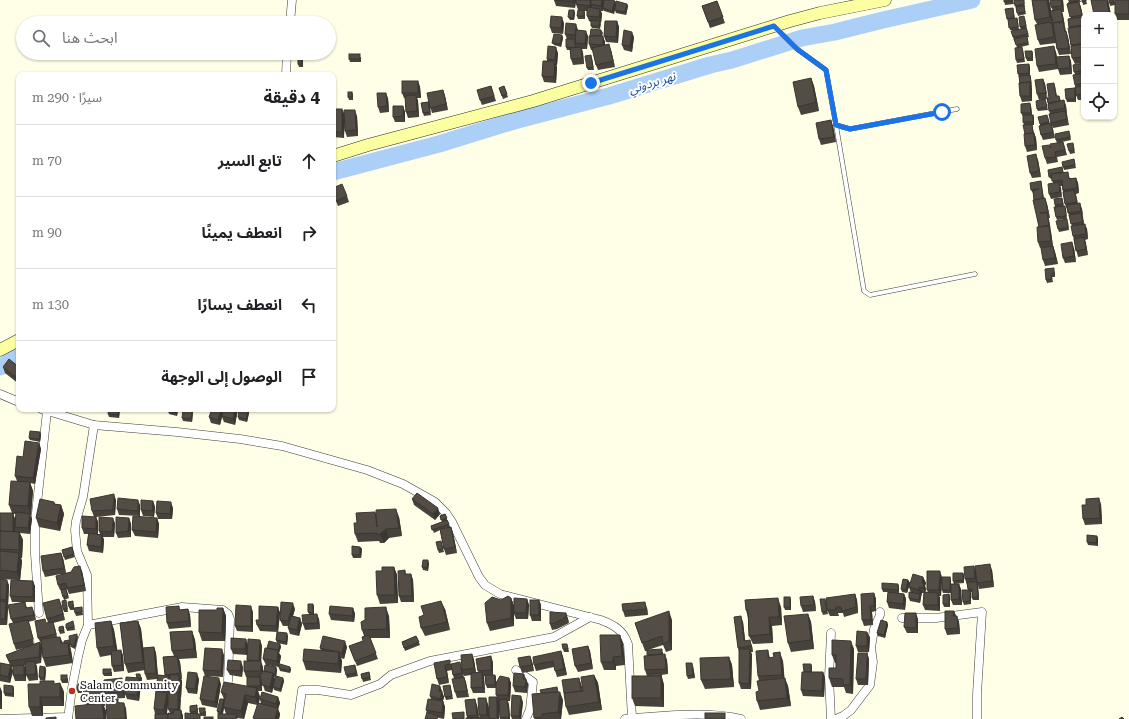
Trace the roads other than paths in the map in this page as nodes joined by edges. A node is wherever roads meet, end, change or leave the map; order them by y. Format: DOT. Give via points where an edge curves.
graph roads {
  1 [pos="292,0"];
  2 [pos="885,0"];
  3 [pos="291,16"];
  4 [pos="777,30"];
  5 [pos="287,60"];
  6 [pos="286,72"];
  7 [pos="957,110"];
  8 [pos="836,125"];
  9 [pos="336,155"];
  10 [pos="975,274"];
  11 [pos="16,342"];
  12 [pos="0,350"];
  13 [pos="0,394"];
  14 [pos="16,401"];
  15 [pos="44,412"];
  16 [pos="51,412"];
  17 [pos="94,425"];
  18 [pos="880,612"];
  19 [pos="39,613"];
  20 [pos="590,617"];
  21 [pos="902,618"];
  22 [pos="88,625"];
  23 [pos="831,633"];
  24 [pos="516,670"];
  25 [pos="228,681"];
  26 [pos="694,717"];
  27 [pos="68,718"];
  28 [pos="628,718"];
  29 [pos="0,719"];
  30 [pos="298,719"];
  31 [pos="526,719"];
  32 [pos="741,719"];
  33 [pos="831,719"];
  34 [pos="836,719"];
  35 [pos="977,719"];
  1 -- 3 [label="street"];
  2 -- 4 [label="street" via="820,13"];
  4 -- 8 [label="lane" via="797,49 826,70"];
  4 -- 9 [label="street"];
  5 -- 6 [label="street"];
  7 -- 8 [label="lane" via="850,129"];
  8 -- 10 [label="lane" via="864,291 870,295"];
  11 -- 12 [label="street"];
  13 -- 14 [label="street"];
  15 -- 19 [label="street" via="35,522"];
  16 -- 17 [label="street"];
  17 -- 20 [label="street" via="226,437 282,446 366,470 403,484 435,502 446,513 479,577 492,590"];
  17 -- 22 [label="street" via="75,530 78,552 87,575"];
  18 -- 34 [label="street" via="871,648 873,662 870,685 851,710"];
  20 -- 28 [label="street" via="612,624 625,636 629,656"];
  20 -- 30 [label="street" via="554,637 430,661 391,675 380,684 351,695 302,690"];
  21 -- 35 [label="street" via="936,618 982,612"];
  22 -- 25 [label="street" via="182,607 223,610 230,619"];
  22 -- 27 [label="street" via="78,657"];
  23 -- 33 [label="street"];
  24 -- 31 [label="street" via="533,682 530,709"];
  26 -- 28 [label="street"];
  26 -- 32 [label="street"];
  27 -- 29 [label="street"];
}
